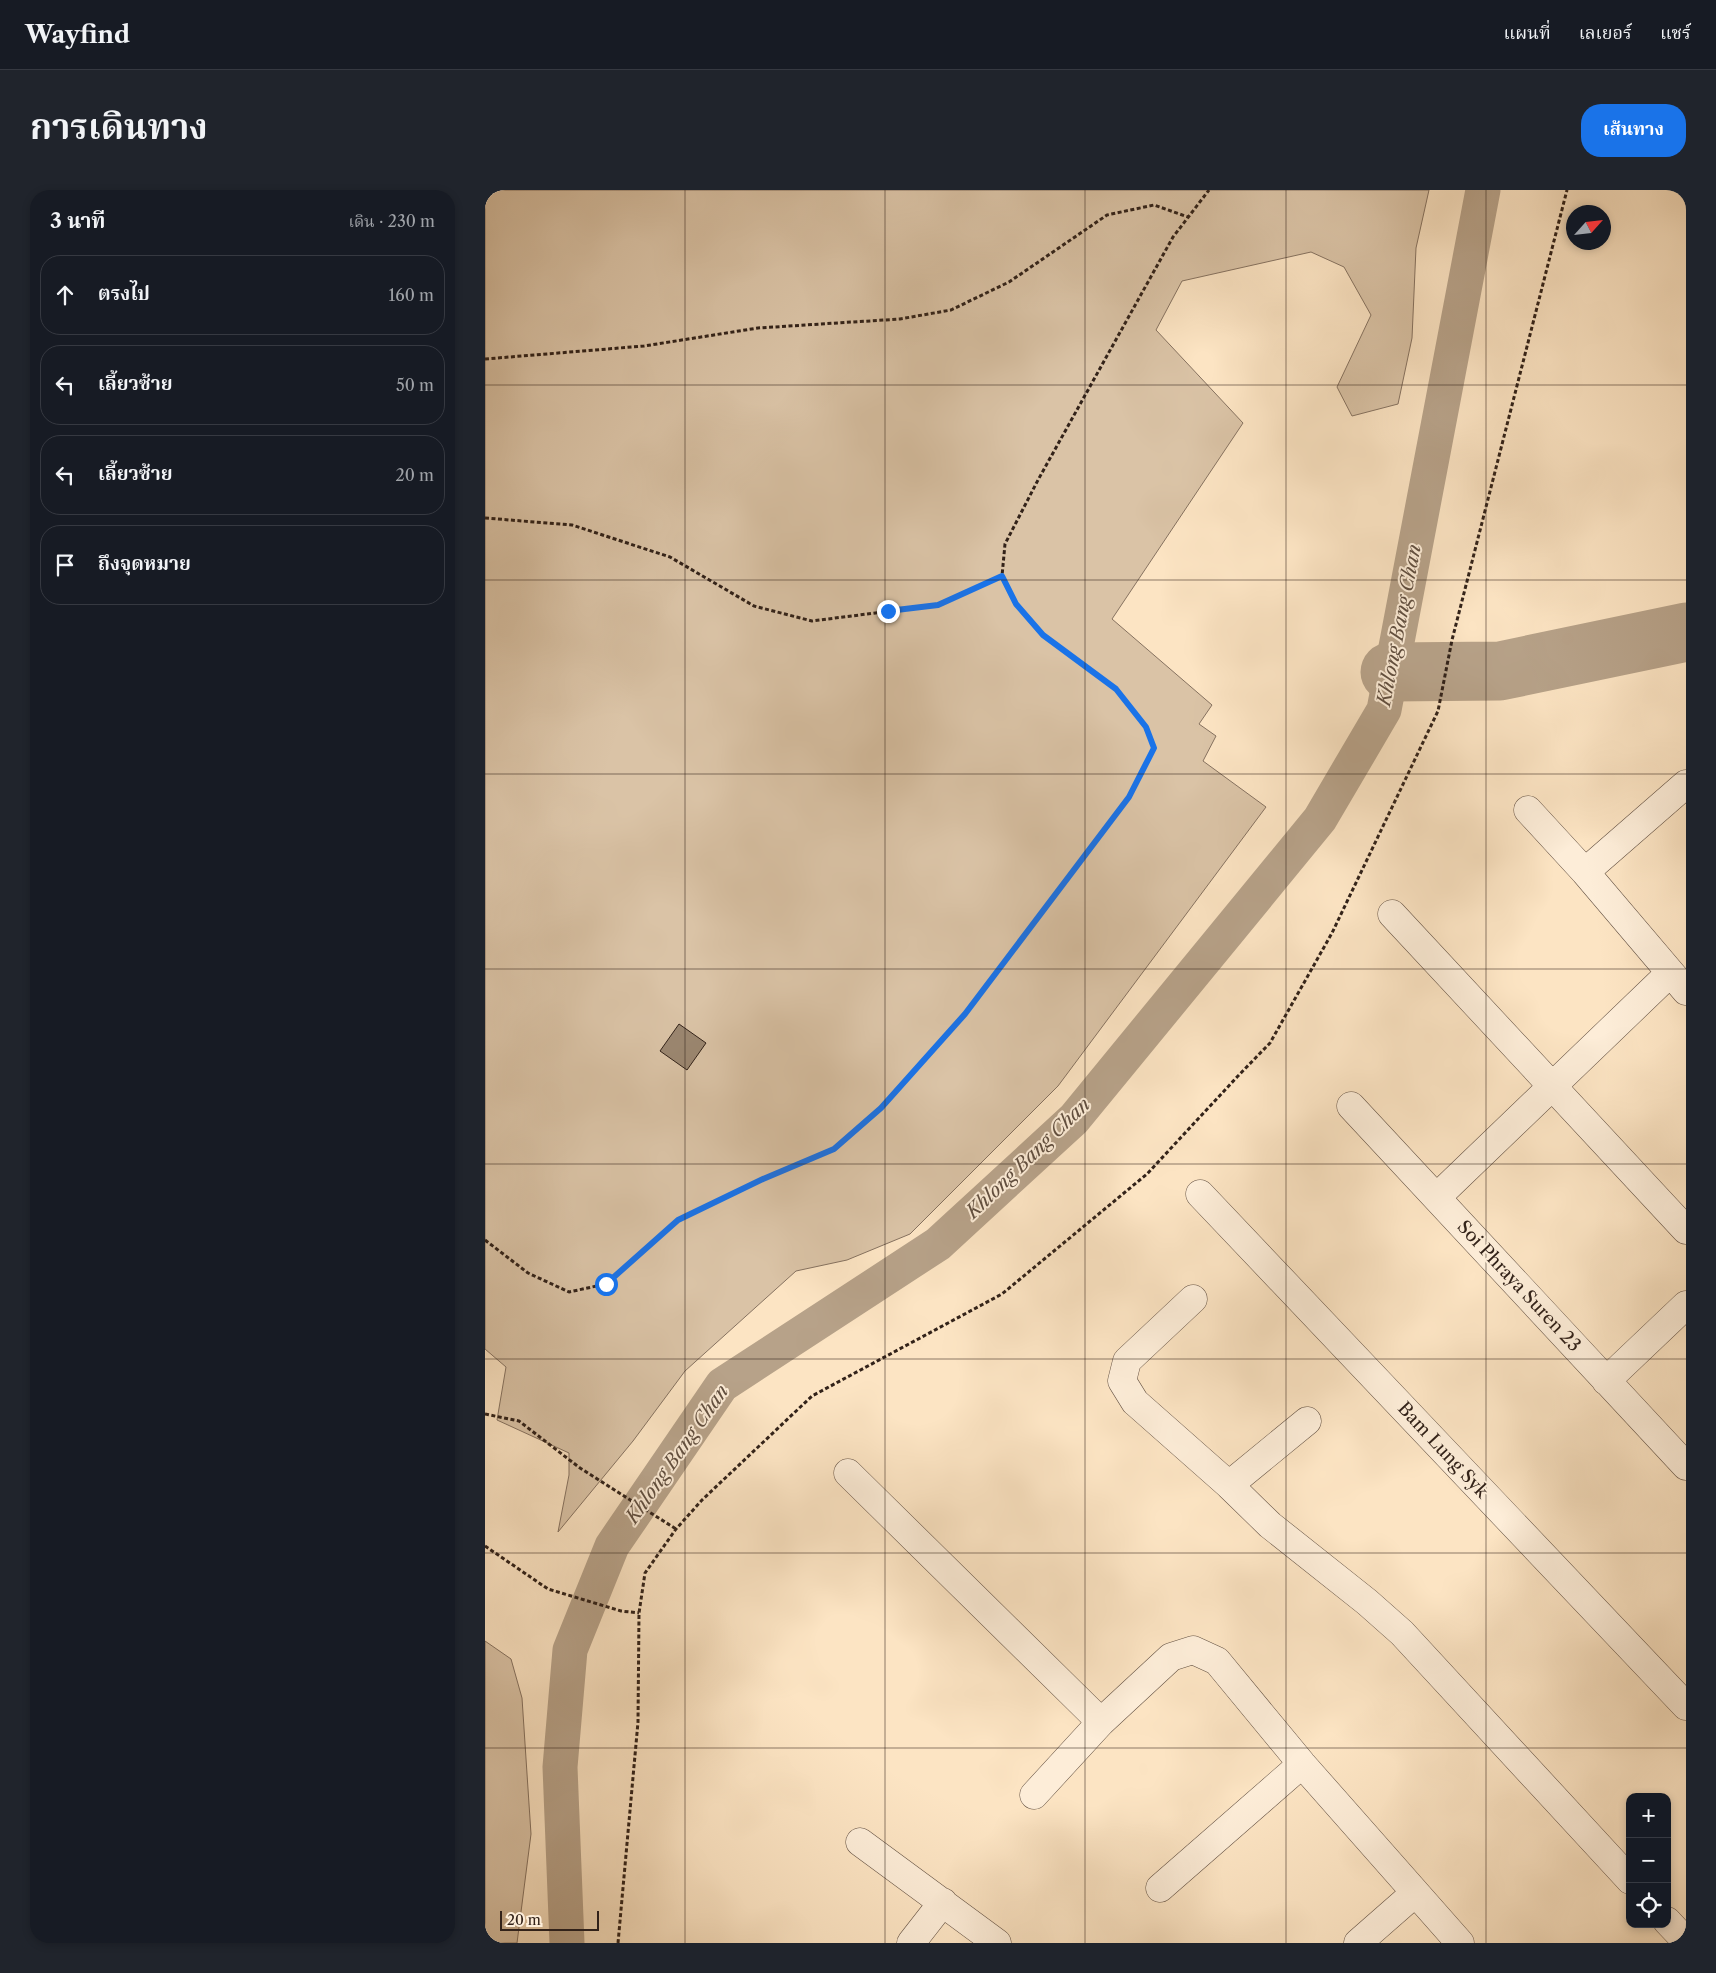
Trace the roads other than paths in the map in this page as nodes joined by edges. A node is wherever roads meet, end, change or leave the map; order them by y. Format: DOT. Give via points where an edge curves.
graph roads {
  1 [pos="1686,784"];
  2 [pos="1528,810"];
  3 [pos="1585,872"];
  4 [pos="1392,914"];
  5 [pos="1678,982"];
  6 [pos="1551,1085"];
  7 [pos="1351,1106"];
  8 [pos="1200,1194"];
  9 [pos="1437,1197"];
  10 [pos="1686,1230"];
  11 [pos="1193,1299"];
  12 [pos="1686,1305"];
  13 [pos="1606,1381"];
  14 [pos="1307,1421"];
  15 [pos="1686,1466"];
  16 [pos="848,1473"];
  17 [pos="1229,1485"];
  18 [pos="1686,1706"];
  19 [pos="1101,1722"];
  20 [pos="1303,1764"];
  21 [pos="1033,1795"];
  22 [pos="860,1842"];
  23 [pos="1626,1876"];
  24 [pos="1160,1888"];
  25 [pos="1415,1893"];
  26 [pos="943,1902"];
  27 [pos="1671,1925"];
  28 [pos="1686,1941"];
  29 [pos="911,1943"];
  30 [pos="997,1943"];
  31 [pos="1358,1943"];
  32 [pos="1460,1943"];
  1 -- 3 [label="street"];
  2 -- 3 [label="street"];
  3 -- 5 [label="street"];
  4 -- 6 [label="street"];
  5 -- 6 [label="street"];
  6 -- 9 [label="street"];
  6 -- 10 [label="street"];
  7 -- 9 [label="street, Soi Phraya Suren 23"];
  8 -- 18 [label="street, Bam Lung Syk"];
  9 -- 13 [label="street, Soi Phraya Suren 23"];
  11 -- 17 [label="street" via="1127,1361 1122,1381 1135,1402"];
  12 -- 13 [label="street"];
  13 -- 15 [label="street, Soi Phraya Suren 23"];
  14 -- 17 [label="street"];
  16 -- 19 [label="street"];
  17 -- 23 [label="street" via="1270,1525 1402,1633"];
  19 -- 20 [label="street" via="1171,1657 1193,1650 1217,1661"];
  19 -- 21 [label="street"];
  20 -- 24 [label="street"];
  20 -- 25 [label="street"];
  22 -- 26 [label="street"];
  25 -- 31 [label="street"];
  25 -- 32 [label="street"];
  26 -- 29 [label="street"];
  26 -- 30 [label="street"];
  27 -- 28 [label="street"];
}
